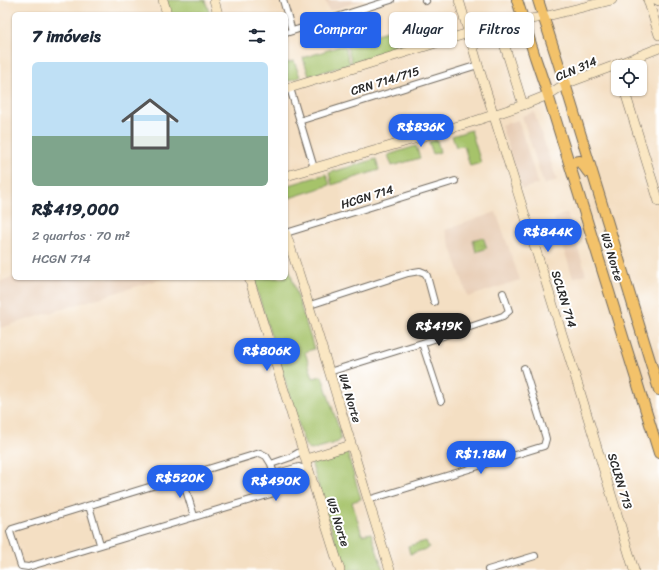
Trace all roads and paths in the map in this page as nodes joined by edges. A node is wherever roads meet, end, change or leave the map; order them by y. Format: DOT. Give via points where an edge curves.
graph roads {
  1 [pos="163,0"];
  2 [pos="214,0"];
  3 [pos="284,0"];
  4 [pos="392,0"];
  5 [pos="458,0"];
  6 [pos="517,0"];
  7 [pos="538,0"];
  8 [pos="612,0"];
  9 [pos="648,0"];
  10 [pos="596,2"];
  11 [pos="166,12"];
  12 [pos="217,12"];
  13 [pos="286,12"];
  14 [pos="521,12"];
  15 [pos="543,17"];
  16 [pos="534,18"];
  17 [pos="465,20"];
  18 [pos="289,32"];
  19 [pos="465,33"];
  20 [pos="659,35"];
  21 [pos="473,48"];
  22 [pos="505,48"];
  23 [pos="532,48"];
  24 [pos="659,48"];
  25 [pos="634,60"];
  26 [pos="478,65"];
  27 [pos="611,70"];
  28 [pos="565,84"];
  29 [pos="288,89"];
  30 [pos="548,95"];
  31 [pos="626,96"];
  32 [pos="523,105"];
  33 [pos="494,114"];
  34 [pos="299,121"];
  35 [pos="561,139"];
  36 [pos="584,148"];
  37 [pos="569,163"];
  38 [pos="314,168"];
  39 [pos="288,175"];
  40 [pos="455,181"];
  41 [pos="596,188"];
  42 [pos="659,202"];
  43 [pos="288,232"];
  44 [pos="288,239"];
  45 [pos="250,280"];
  46 [pos="503,294"];
  47 [pos="434,302"];
  48 [pos="310,305"];
  49 [pos="422,343"];
  50 [pos="524,368"];
  51 [pos="329,372"];
  52 [pos="659,390"];
  53 [pos="582,398"];
  54 [pos="441,401"];
  55 [pos="352,445"];
  56 [pos="659,453"];
  57 [pos="304,455"];
  58 [pos="291,457"];
  59 [pos="271,464"];
  60 [pos="295,468"];
  61 [pos="309,470"];
  62 [pos="274,474"];
  63 [pos="182,478"];
  64 [pos="368,500"];
  65 [pos="89,506"];
  66 [pos="194,516"];
  67 [pos="100,544"];
  68 [pos="535,556"];
  69 [pos="340,570"];
  70 [pos="390,570"];
  71 [pos="488,570"];
  72 [pos="634,570"];
  1 -- 11 [label="street"];
  2 -- 12 [label="street"];
  3 -- 13 [label="street"];
  4 -- 18 [label="street"];
  5 -- 17 [label="street"];
  6 -- 14 [label="main road, W3 Norte"];
  7 -- 15 [label="main road, W3 Norte"];
  8 -- 10 [label="street, CRN 714/715"];
  9 -- 20 [label="street"];
  10 -- 15 [label="street, CRN 714/715"];
  15 -- 16 [label="street, CRN 714/715"];
  15 -- 28 [label="main road, W3 Norte"];
  19 -- 29 [label="street, CRN 714/715"];
  21 -- 26 [label="street"];
  22 -- 32 [label="street"];
  23 -- 30 [label="main road, W3 Norte"];
  24 -- 25 [label="street, CLN 314"];
  26 -- 33 [label="street"];
  26 -- 34 [label="street, CRN 714/715"];
  27 -- 28 [label="street, CLN 314"];
  28 -- 30 [label="street, CLN 314"];
  28 -- 36 [label="main road, W3 Norte"];
  29 -- 34 [label="street, CRN 714/715"];
  30 -- 32 [label="street"];
  30 -- 35 [label="main road, W3 Norte"];
  31 -- 42 [label="street"];
  32 -- 33 [label="street"];
  33 -- 38 [label="street"];
  33 -- 53 [label="street, SCLRN 714"];
  34 -- 38 [label="street, CRN 714/715"];
  35 -- 36 [label="main road" via="569,151"];
  35 -- 37 [label="main road, W3 Norte"];
  36 -- 41 [label="main road, W3 Norte"];
  37 -- 41 [label="main road" via="580,160"];
  37 -- 56 [label="main road, W3 Norte"];
  38 -- 39 [label="street"];
  40 -- 43 [label="street, HCGN 714"];
  41 -- 52 [label="main road, W3 Norte"];
  44 -- 48 [label="street, W4 Norte"];
  45 -- 57 [label="street, W5 Norte"];
  46 -- 49 [label="street" via="508,311 503,316"];
  47 -- 48 [label="street" via="427,276 420,271"];
  48 -- 51 [label="street, W4 Norte"];
  49 -- 51 [label="street"];
  49 -- 54 [label="street"];
  50 -- 64 [label="street" via="545,435 545,443 539,448"];
  51 -- 55 [label="street, W4 Norte"];
  53 -- 72 [label="street, SCLRN 713"];
  55 -- 57 [label="street"];
  55 -- 64 [label="street, W4 Norte"];
  57 -- 58 [label="street"];
  57 -- 61 [label="street, W5 Norte"];
  58 -- 59 [label="street"];
  58 -- 60 [label="street"];
  59 -- 62 [label="street"];
  59 -- 63 [label="street" via="266,456 260,453"];
  60 -- 61 [label="street"];
  60 -- 62 [label="street"];
  61 -- 69 [label="street, W5 Norte"];
  62 -- 66 [label="street" via="278,487 274,493"];
  63 -- 65 [label="street"];
  63 -- 66 [label="street"];
  64 -- 70 [label="street, W4 Norte"];
  65 -- 67 [label="street"];
  65 -- 67 [label="street" via="12,529 10,532 22,567"];
  66 -- 67 [label="street"];
  68 -- 71 [label="street"];
}
